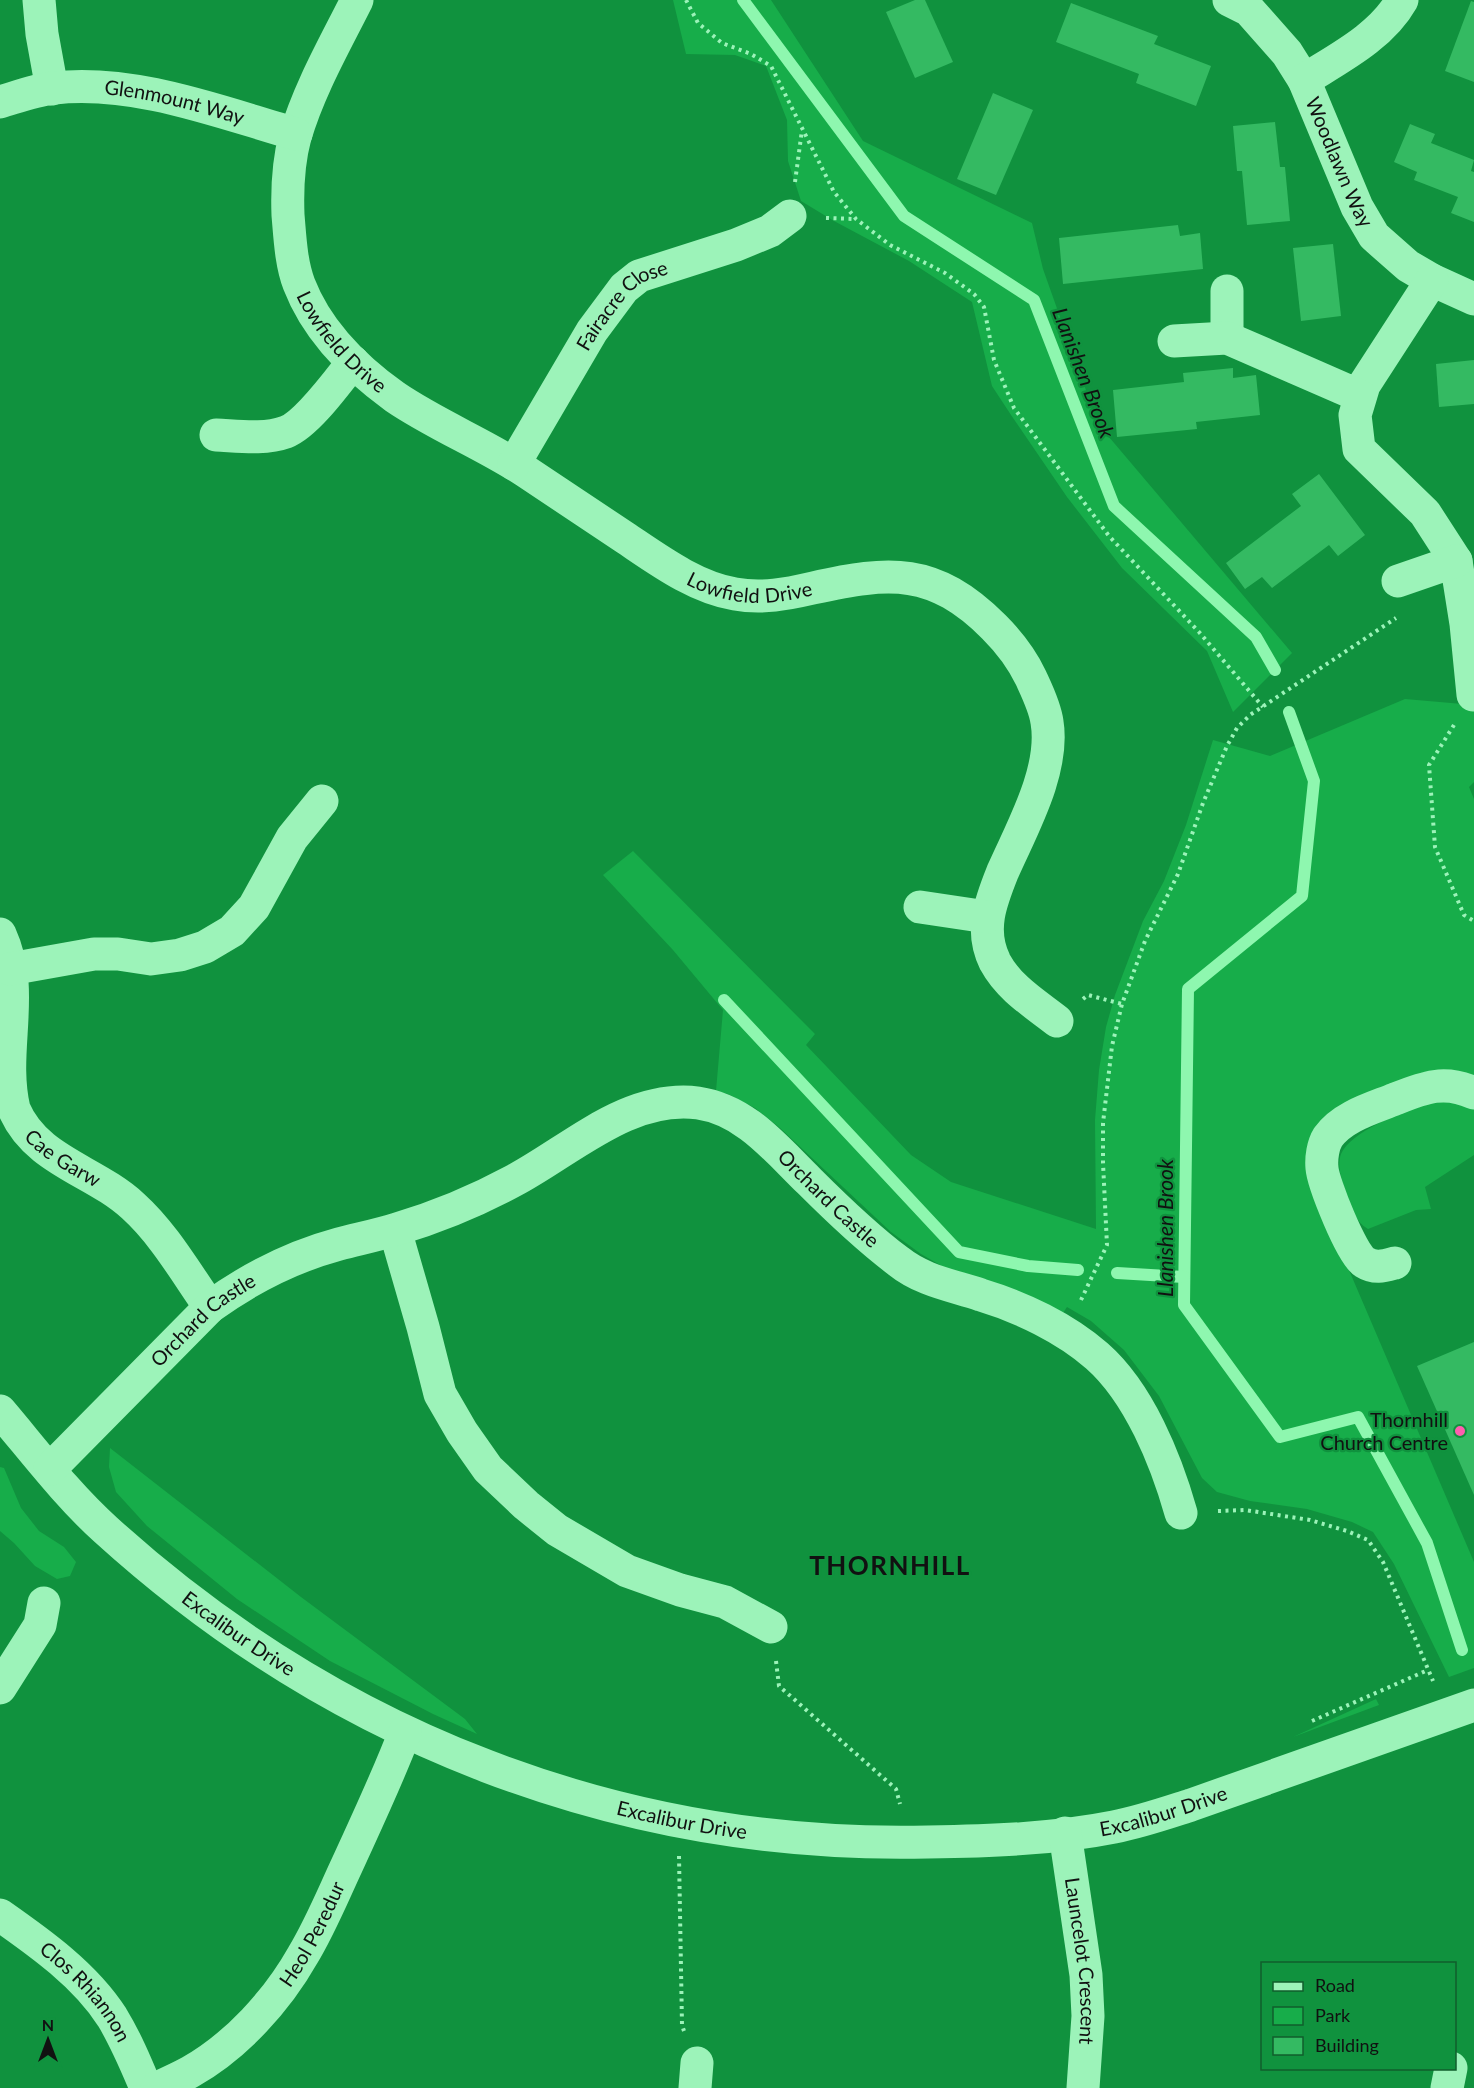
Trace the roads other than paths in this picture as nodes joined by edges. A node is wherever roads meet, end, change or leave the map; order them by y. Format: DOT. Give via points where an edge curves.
graph roads {
  1 [pos="39,0"];
  2 [pos="357,0"];
  3 [pos="1229,0"];
  4 [pos="1402,0"];
  5 [pos="1304,80"];
  6 [pos="52,88"];
  7 [pos="0,102"];
  8 [pos="296,134"];
  9 [pos="790,216"];
  10 [pos="1432,280"];
  11 [pos="1227,291"];
  12 [pos="1474,299"];
  13 [pos="1227,338"];
  14 [pos="1174,341"];
  15 [pos="353,362"];
  16 [pos="1360,396"];
  17 [pos="216,435"];
  18 [pos="514,464"];
  19 [pos="1456,561"];
  20 [pos="1398,581"];
  21 [pos="1473,695"];
  22 [pos="322,801"];
  23 [pos="920,907"];
  24 [pos="987,917"];
  25 [pos="0,934"];
  26 [pos="10,969"];
  27 [pos="1057,1021"];
  28 [pos="1474,1092"];
  29 [pos="395,1230"];
  30 [pos="1395,1263"];
  31 [pos="210,1307"];
  32 [pos="0,1411"];
  33 [pos="50,1469"];
  34 [pos="1181,1513"];
  35 [pos="44,1603"];
  36 [pos="771,1627"];
  37 [pos="0,1688"];
  38 [pos="1474,1705"];
  39 [pos="405,1732"];
  40 [pos="1065,1833"];
  41 [pos="0,1915"];
  42 [pos="1451,2070"];
  43 [pos="146,2088"];
  44 [pos="157,2088"];
  45 [pos="1083,2088"];
  46 [pos="1447,2088"];
  1 -- 6 [label="street"];
  2 -- 8 [label="street, Lowfield Drive"];
  3 -- 5 [label="street, Woodlawn Way" via="1249,10 1287,53"];
  4 -- 5 [label="street" via="1395,14 1357,47"];
  5 -- 10 [label="street, Woodlawn Way" via="1357,207 1374,236 1408,266"];
  6 -- 7 [label="street, Glenmount Way"];
  6 -- 8 [label="street, Glenmount Way" via="103,87 138,92"];
  8 -- 15 [label="street, Lowfield Drive" via="287,192 292,261 311,309"];
  9 -- 18 [label="street, Fairacre Close" via="745,242 639,276 624,288 592,331"];
  10 -- 12 [label="street, Woodlawn Way"];
  10 -- 16 [label="street"];
  11 -- 13 [label="street"];
  13 -- 14 [label="street"];
  13 -- 16 [label="street"];
  15 -- 17 [label="street" via="300,423 286,432 267,436"];
  15 -- 18 [label="street, Lowfield Drive" via="416,410"];
  16 -- 19 [label="street" via="1355,415 1359,449 1425,513"];
  18 -- 24 [label="street, Lowfield Drive" via="655,558 703,584 733,594 761,597 855,579 914,578 964,602 995,628 1023,662 1038,692 1047,721 1048,750 1029,812"];
  19 -- 20 [label="street"];
  19 -- 21 [label="street"];
  22 -- 26 [label="street" via="292,838 254,907 231,931 205,947 151,959 94,954"];
  23 -- 24 [label="street"];
  24 -- 27 [label="street, Lowfield Drive" via="987,939 993,959 1006,980"];
  25 -- 26 [label="street, Cae Garw"];
  26 -- 31 [label="street, Cae Garw" via="6,1084 26,1131 63,1163 132,1205 170,1249"];
  28 -- 30 [label="street" via="1428,1086 1366,1110 1328,1137 1322,1169 1352,1247 1364,1262 1378,1268"];
  29 -- 31 [label="street, Orchard Castle" via="294,1259 236,1288"];
  29 -- 34 [label="street, Orchard Castle" via="514,1181 594,1131 647,1108 698,1103 739,1117 913,1273 1001,1302 1070,1335 1099,1357 1122,1384 1156,1442"];
  29 -- 36 [label="street" via="440,1394 488,1469 557,1530 627,1571 725,1602"];
  31 -- 33 [label="street, Orchard Castle"];
  32 -- 33 [label="street, Excalibur Drive"];
  33 -- 39 [label="street, Excalibur Drive" via="106,1530 204,1610 303,1678"];
  35 -- 37 [label="street" via="40,1625"];
  38 -- 40 [label="street, Excalibur Drive" via="1157,1816 1114,1827"];
  39 -- 40 [label="street, Excalibur Drive" via="527,1782 678,1822 795,1839 848,1842 976,1841"];
  39 -- 44 [label="street, Heol Peredur" via="324,1914 280,1990 224,2048"];
  40 -- 45 [label="street, Launcelot Crescent" via="1086,1975 1088,2016"];
  41 -- 43 [label="street, Clos Rhiannon" via="53,1954 85,1984 111,2016"];
  42 -- 46 [label="street"];
}
